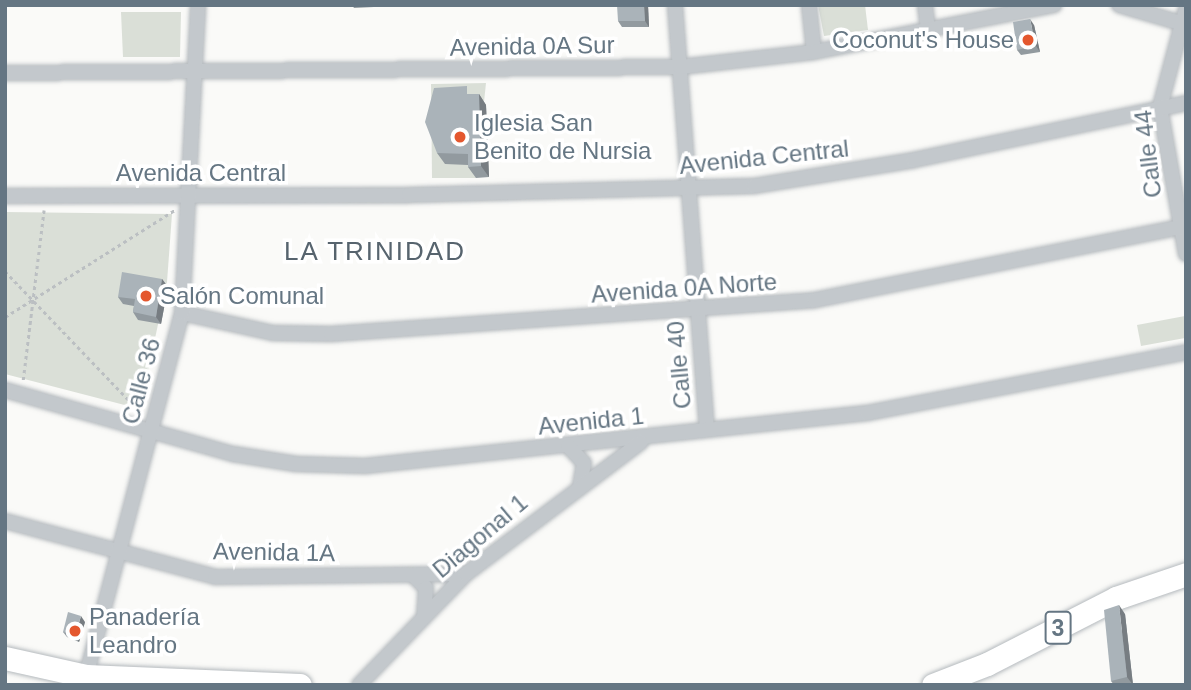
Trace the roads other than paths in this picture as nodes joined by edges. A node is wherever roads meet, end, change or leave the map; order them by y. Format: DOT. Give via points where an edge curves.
graph roads {
  1 [pos="198,5"];
  2 [pos="675,5"];
  3 [pos="809,5"];
  4 [pos="926,5"];
  5 [pos="1054,5"];
  6 [pos="1119,5"];
  7 [pos="1183,16"];
  8 [pos="928,31"];
  9 [pos="814,52"];
  10 [pos="680,67"];
  11 [pos="195,72"];
  12 [pos="5,73"];
  13 [pos="1186,103"];
  14 [pos="1160,107"];
  15 [pos="688,190"];
  16 [pos="5,196"];
  17 [pos="189,196"];
  18 [pos="1183,227"];
  19 [pos="1186,254"];
  20 [pos="697,310"];
  21 [pos="182,313"];
  22 [pos="1186,352"];
  23 [pos="5,390"];
  24 [pos="707,428"];
  25 [pos="152,431"];
  26 [pos="646,439"];
  27 [pos="568,446"];
  28 [pos="580,485"];
  29 [pos="5,521"];
  30 [pos="118,552"];
  31 [pos="466,574"];
  32 [pos="1186,574"];
  33 [pos="413,575"];
  34 [pos="424,615"];
  35 [pos="5,658"];
  36 [pos="86,676"];
  37 [pos="300,685"];
  38 [pos="359,685"];
  39 [pos="933,685"];
  1 -- 11 [label="street, Calle 36"];
  2 -- 10 [label="street, Calle 40"];
  3 -- 9 [label="street"];
  4 -- 8 [label="street"];
  5 -- 8 [label="street, Avenida 0A Sur"];
  6 -- 7 [label="street"];
  7 -- 14 [label="street, Calle 44"];
  8 -- 9 [label="street, Avenida 0A Sur"];
  9 -- 10 [label="street, Avenida 0A Sur"];
  10 -- 11 [label="street, Avenida 0A Sur"];
  10 -- 15 [label="street, Calle 40"];
  11 -- 12 [label="street, Avenida 0A Sur"];
  11 -- 17 [label="street, Calle 36"];
  13 -- 14 [label="street, Avenida Central"];
  14 -- 15 [label="street, Avenida Central" via="798,181"];
  14 -- 18 [label="street, Calle 44"];
  15 -- 17 [label="street, Avenida Central"];
  15 -- 20 [label="street, Calle 40"];
  16 -- 17 [label="street, Avenida Central"];
  17 -- 21 [label="street, Calle 36"];
  18 -- 19 [label="street, Calle 44"];
  18 -- 20 [label="street, Avenida 0A Norte" via="843,296"];
  20 -- 21 [label="street, Avenida 0A Norte" via="295,335 250,330"];
  20 -- 24 [label="street, Calle 40"];
  21 -- 25 [label="street, Calle 36"];
  22 -- 24 [label="street, Avenida 1" via="867,413"];
  23 -- 25 [label="street, Avenida 1"];
  24 -- 26 [label="street, Avenida 1"];
  25 -- 27 [label="street, Avenida 1" via="233,454 333,466"];
  25 -- 30 [label="street, Calle 36"];
  26 -- 27 [label="street, Avenida 1"];
  26 -- 28 [label="street, Diagonal 1"];
  27 -- 28 [label="street" via="584,463"];
  28 -- 31 [label="street, Diagonal 1"];
  29 -- 30 [label="street, Avenida 1A"];
  30 -- 33 [label="street, Avenida 1A" via="215,577"];
  30 -- 36 [label="street, Calle 36"];
  31 -- 33 [label="street, Avenida 1A"];
  31 -- 34 [label="street, Diagonal 1"];
  32 -- 39 [label="main road, 3" via="1115,598 987,664"];
  33 -- 34 [label="street" via="426,588"];
  34 -- 38 [label="street, Diagonal 1"];
  35 -- 36 [label="main road"];
  36 -- 37 [label="main road"];
}
